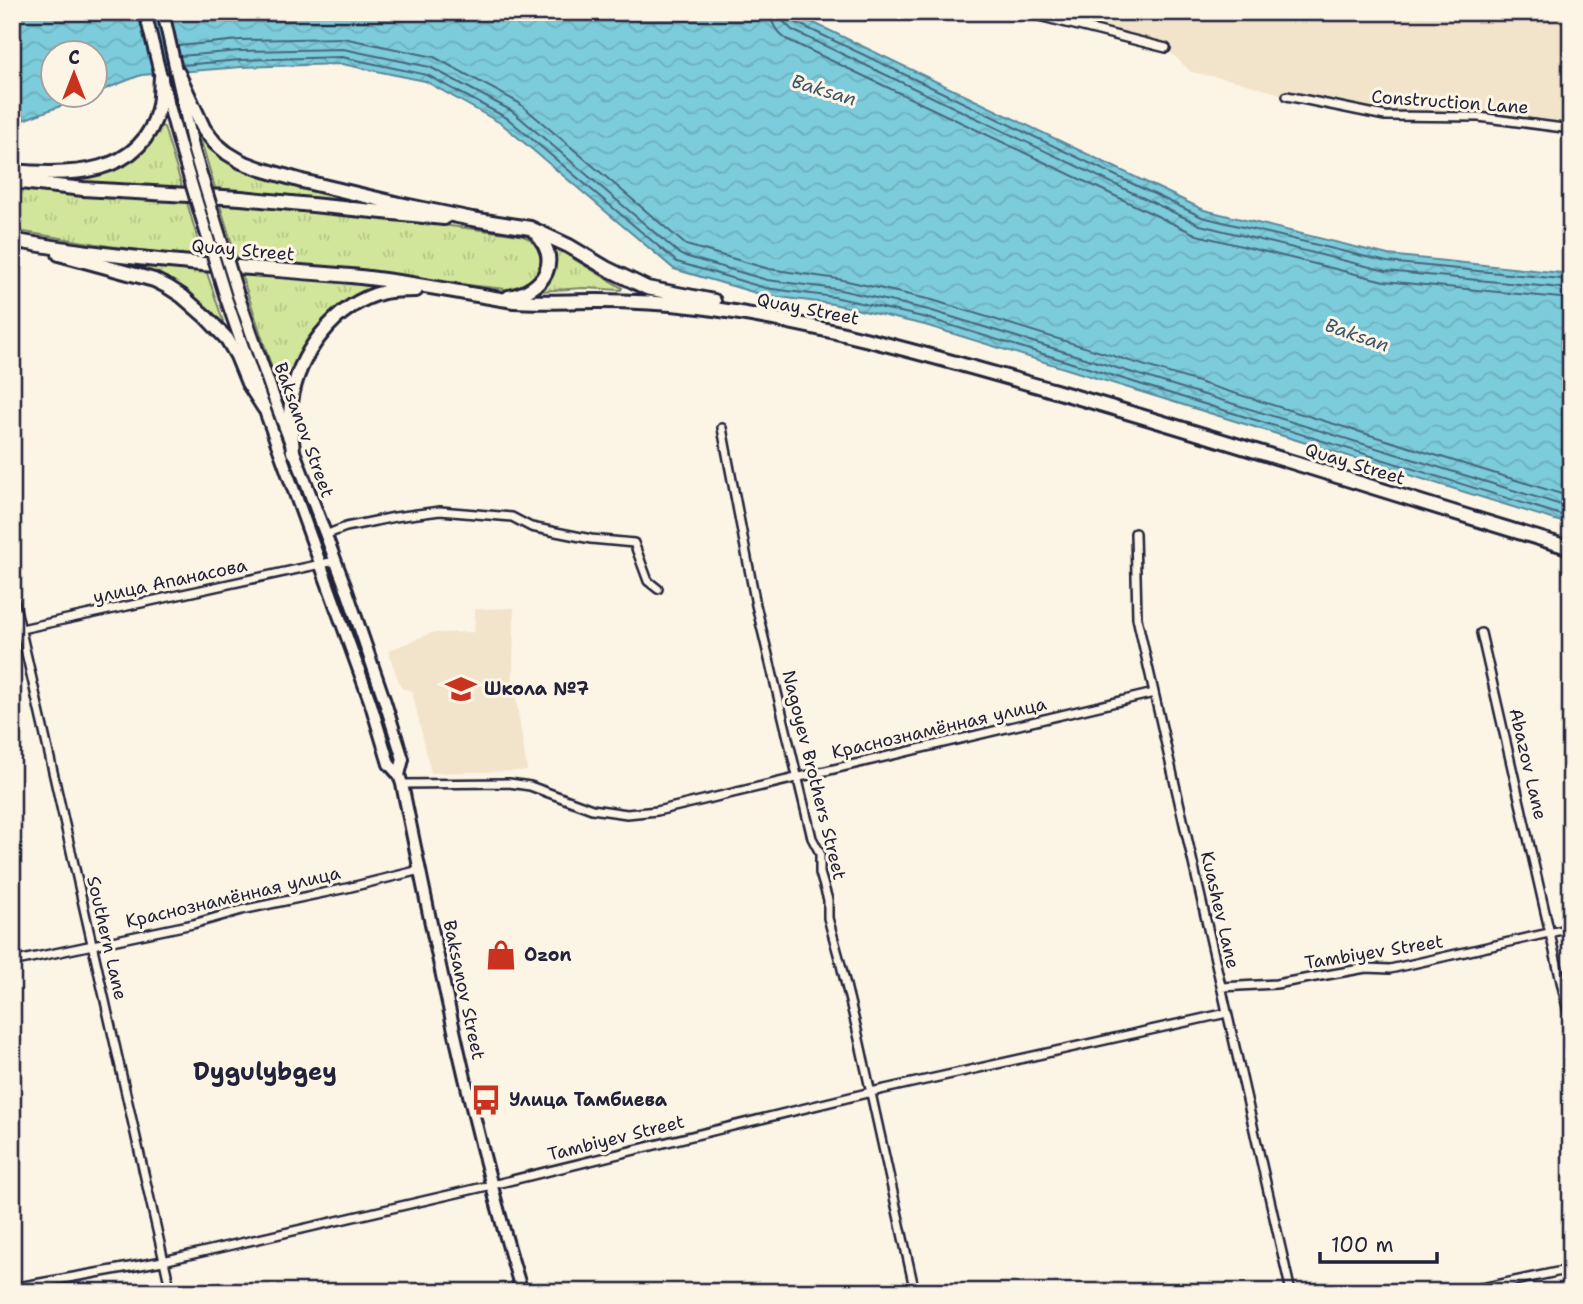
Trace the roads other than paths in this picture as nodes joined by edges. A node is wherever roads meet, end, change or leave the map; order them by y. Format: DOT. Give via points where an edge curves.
graph roads {
  1 [pos="145,12"];
  2 [pos="163,12"];
  3 [pos="1023,12"];
  4 [pos="1166,48"];
  5 [pos="178,73"];
  6 [pos="160,77"];
  7 [pos="1287,96"];
  8 [pos="1571,129"];
  9 [pos="12,171"];
  10 [pos="12,181"];
  11 [pos="472,219"];
  12 [pos="530,228"];
  13 [pos="12,240"];
  14 [pos="29,244"];
  15 [pos="452,291"];
  16 [pos="498,298"];
  17 [pos="833,330"];
  18 [pos="264,408"];
  19 [pos="722,428"];
  20 [pos="293,452"];
  21 [pos="1135,533"];
  22 [pos="325,534"];
  23 [pos="1571,548"];
  24 [pos="335,561"];
  25 [pos="321,565"];
  26 [pos="658,589"];
  27 [pos="12,591"];
  28 [pos="21,629"];
  29 [pos="12,631"];
  30 [pos="1481,633"];
  31 [pos="1154,693"];
  32 [pos="797,778"];
  33 [pos="400,779"];
  34 [pos="420,870"];
  35 [pos="1571,928"];
  36 [pos="1550,933"];
  37 [pos="93,944"];
  38 [pos="12,962"];
  39 [pos="1221,987"];
  40 [pos="1227,1013"];
  41 [pos="1571,1025"];
  42 [pos="871,1092"];
  43 [pos="492,1185"];
  44 [pos="163,1261"];
  45 [pos="1571,1269"];
  46 [pos="12,1289"];
  47 [pos="171,1292"];
  48 [pos="522,1292"];
  49 [pos="915,1292"];
  50 [pos="1291,1292"];
  51 [pos="1462,1292"];
  1 -- 6 [label="main road, Baksanov Street"];
  2 -- 5 [label="main road, Baksanov Street"];
  3 -- 4 [label="street"];
  5 -- 11 [label="main road" via="209,136 242,162 302,181"];
  5 -- 20 [label="main road, Baksanov Street, bridge" via="194,151"];
  6 -- 9 [label="main road" via="159,108 153,124 142,142 120,160 76,172"];
  6 -- 18 [label="main road, Baksanov Street, bridge"];
  7 -- 8 [label="street, Construction Lane" via="1385,116 1479,117"];
  10 -- 11 [label="main road"];
  11 -- 12 [label="main road"];
  12 -- 16 [label="main road" via="544,244 546,272 541,282 526,292"];
  12 -- 17 [label="main road" via="647,288"];
  13 -- 14 [label="main road, Quay Street"];
  14 -- 15 [label="main road, Quay Street" via="352,276"];
  14 -- 18 [label="main road" via="153,280 182,296 227,339"];
  15 -- 16 [label="main road, Quay Street"];
  15 -- 20 [label="main road" via="381,293 328,326 309,351 293,392"];
  16 -- 17 [label="main road, Quay Street" via="701,307"];
  17 -- 23 [label="main road, Quay Street" via="1118,409"];
  18 -- 25 [label="main road, Baksanov Street"];
  19 -- 32 [label="street, Nagoyev Brothers Street" via="756,605"];
  20 -- 22 [label="main road, Baksanov Street"];
  21 -- 31 [label="street, Kuashev Lane" via="1137,618"];
  22 -- 24 [label="main road, Baksanov Street"];
  22 -- 26 [label="street" via="440,511 512,517 531,527 634,543 648,581"];
  24 -- 25 [label="street, улица Апанасова"];
  24 -- 33 [label="main road, Baksanov Street" via="402,759"];
  25 -- 28 [label="street, улица Апанасова"];
  25 -- 33 [label="main road, Baksanov Street" via="389,764"];
  27 -- 28 [label="street, Southern Lane"];
  28 -- 29 [label="street, улица Апанасова"];
  28 -- 37 [label="street, Southern Lane"];
  30 -- 36 [label="street, Abazov Lane"];
  31 -- 32 [label="street, Краснознамённая улица"];
  31 -- 39 [label="street, Kuashev Lane"];
  32 -- 33 [label="street, Краснознамённая улица" via="627,814 592,809 520,784"];
  32 -- 42 [label="street, Nagoyev Brothers Street" via="820,853 828,918"];
  33 -- 34 [label="main road, Baksanov Street"];
  34 -- 37 [label="street, Краснознамённая улица"];
  34 -- 43 [label="main road, Baksanov Street"];
  35 -- 36 [label="street, Tambiyev Street"];
  36 -- 39 [label="street, Tambiyev Street" via="1390,969 1366,968 1276,984"];
  36 -- 41 [label="street, Abazov Lane"];
  37 -- 38 [label="street, Краснознамённая улица"];
  37 -- 44 [label="street, Southern Lane"];
  39 -- 40 [label="street, Kuashev Lane"];
  40 -- 42 [label="street, Tambiyev Street"];
  40 -- 50 [label="street, Kuashev Lane"];
  42 -- 43 [label="street, Tambiyev Street"];
  42 -- 49 [label="street, Nagoyev Brothers Street"];
  43 -- 44 [label="street, Tambiyev Street"];
  43 -- 48 [label="main road, Baksanov Street"];
  44 -- 46 [label="street, Tambiyev Street"];
  44 -- 47 [label="street, Southern Lane"];
  45 -- 51 [label="street"];
}
